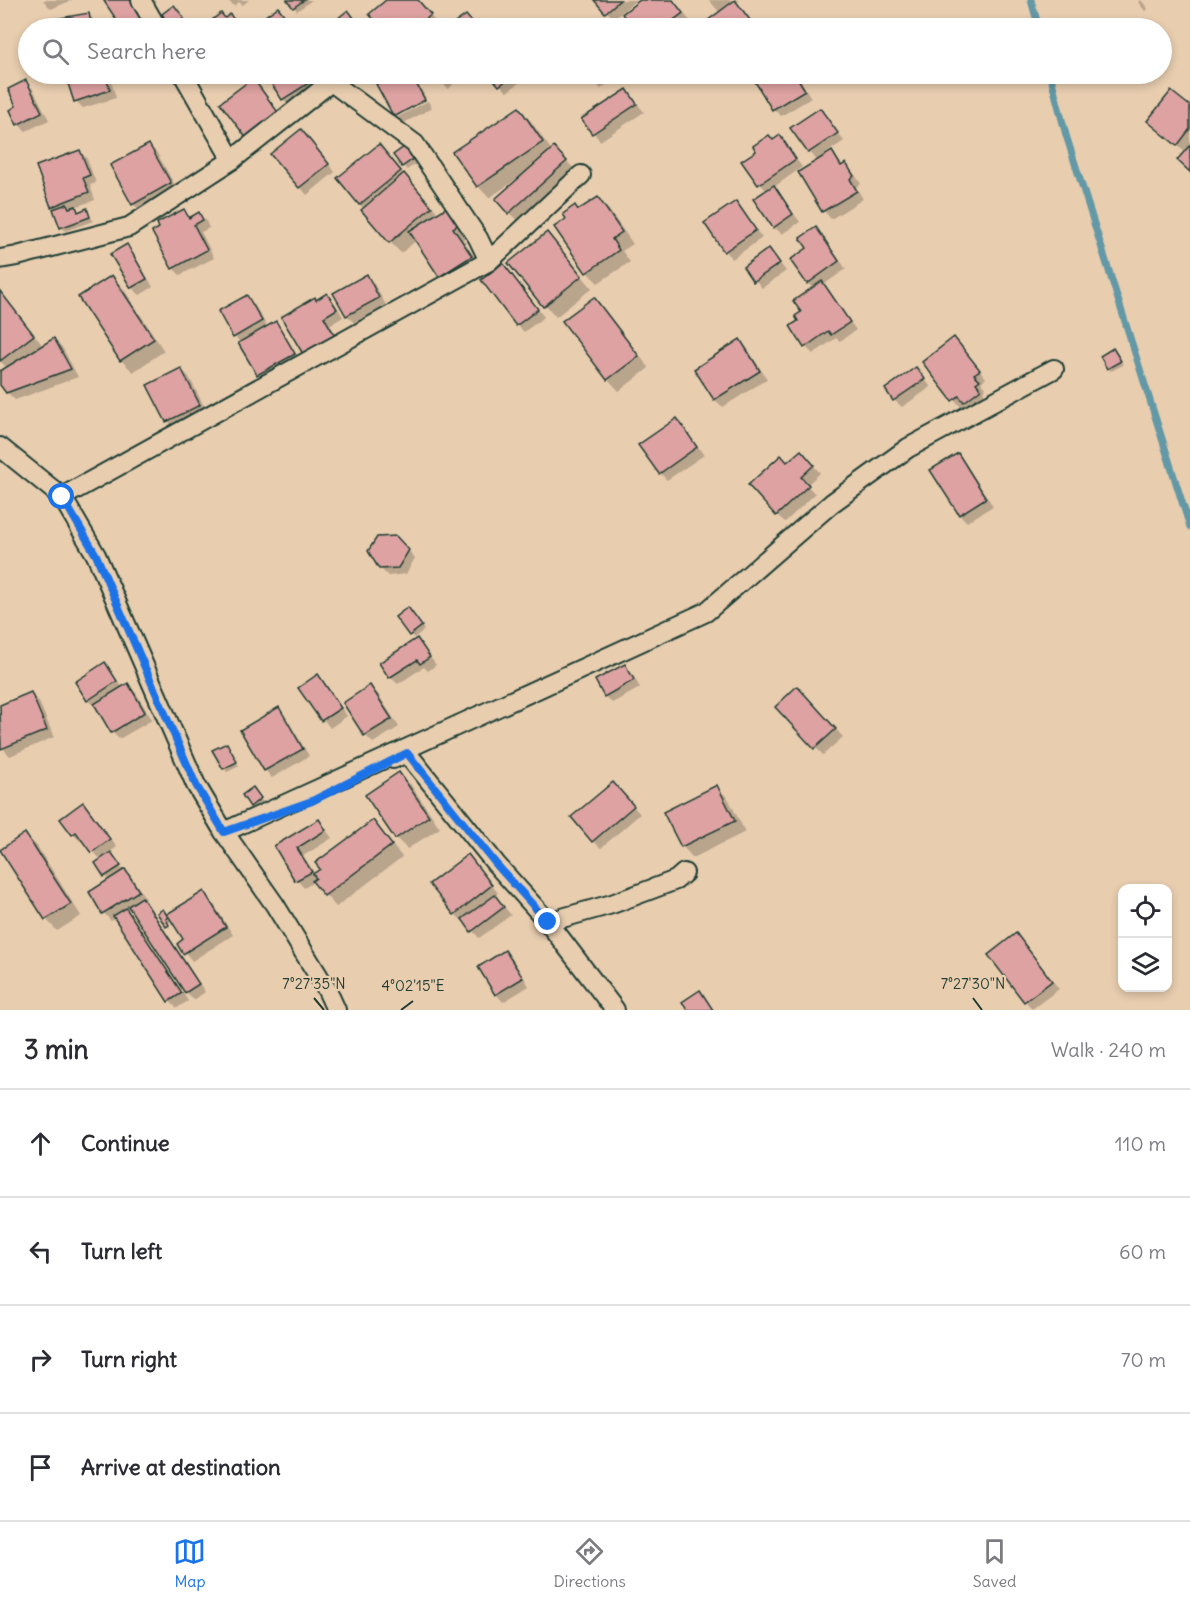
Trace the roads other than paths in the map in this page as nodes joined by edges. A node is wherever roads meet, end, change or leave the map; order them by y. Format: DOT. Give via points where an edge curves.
graph roads {
  1 [pos="141,0"];
  2 [pos="152,18"];
  3 [pos="189,84"];
  4 [pos="326,84"];
  5 [pos="343,84"];
  6 [pos="232,160"];
  7 [pos="581,175"];
  8 [pos="0,259"];
  9 [pos="489,261"];
  10 [pos="1054,369"];
  11 [pos="0,447"];
  12 [pos="62,497"];
  13 [pos="224,832"];
  14 [pos="684,873"];
  15 [pos="548,922"];
  16 [pos="336,1010"];
  17 [pos="615,1010"];
  1 -- 2 [label="street"];
  3 -- 6 [label="street"];
  4 -- 6 [label="street"];
  5 -- 9 [label="street" via="415,144"];
  6 -- 8 [label="street" via="129,227"];
  7 -- 9 [label="street"];
  9 -- 12 [label="street"];
  10 -- 13 [label="street" via="908,448 832,503 706,612"];
  11 -- 12 [label="street"];
  12 -- 13 [label="street" via="96,555 196,785"];
  13 -- 15 [label="street" via="312,801 407,753"];
  13 -- 16 [label="street" via="275,905"];
  14 -- 15 [label="street" via="676,880 612,904"];
  15 -- 17 [label="street"];
}
